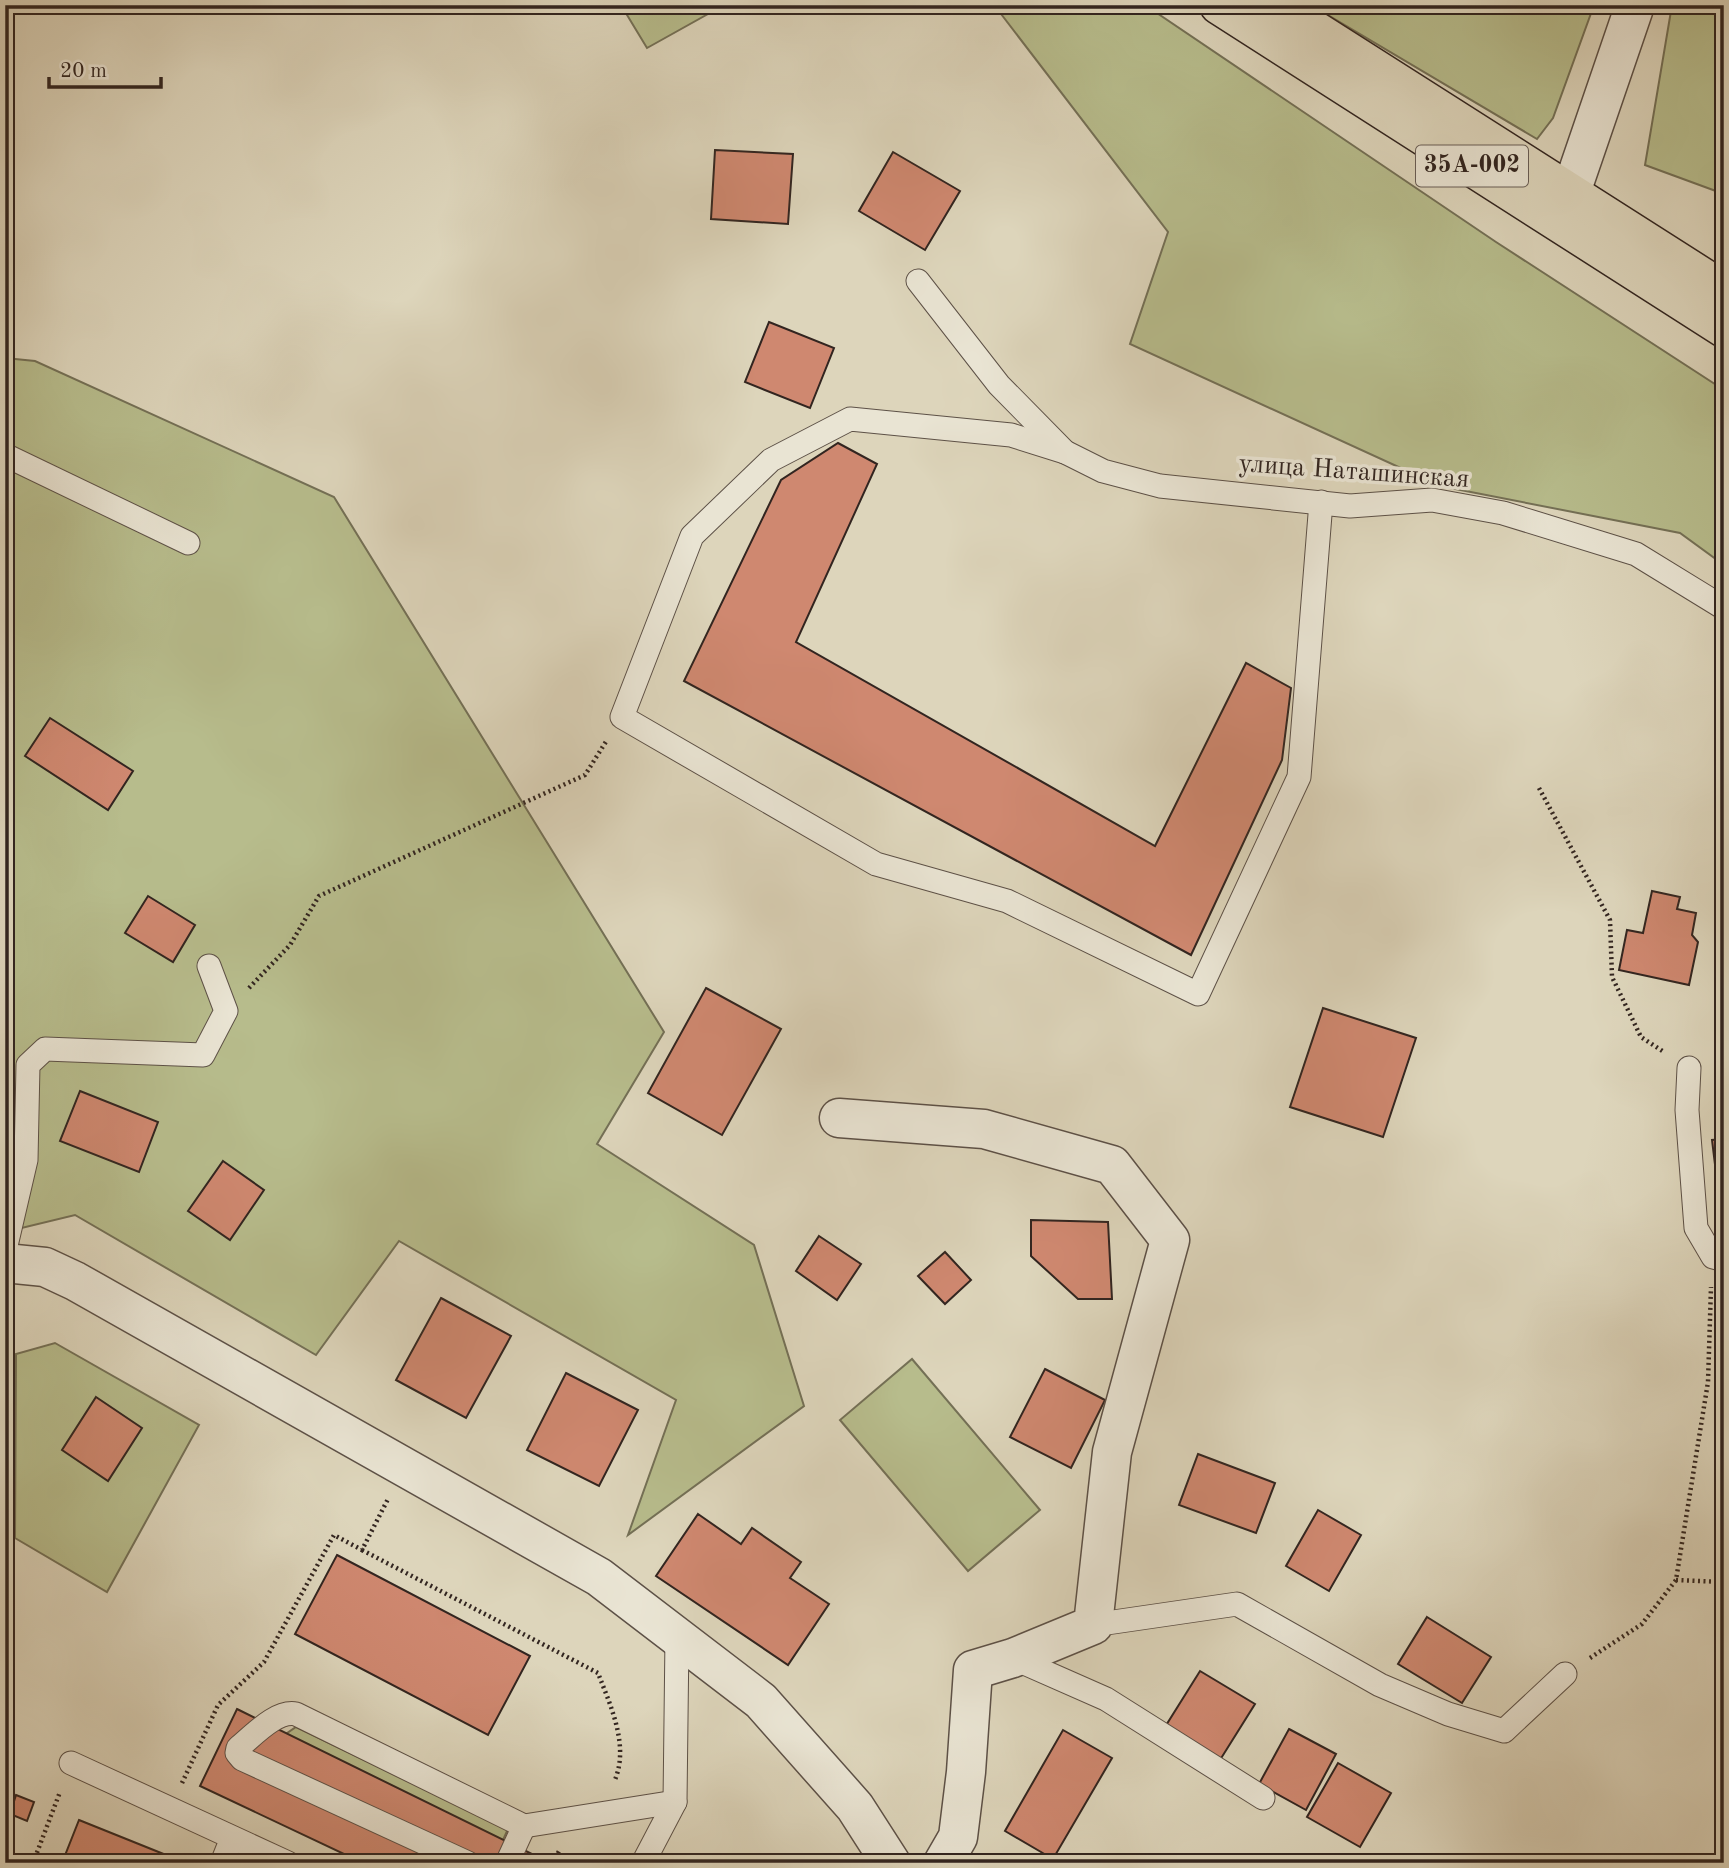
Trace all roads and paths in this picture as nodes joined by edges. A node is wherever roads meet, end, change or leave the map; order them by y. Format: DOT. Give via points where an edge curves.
graph roads {
  1 [pos="1219,5"];
  2 [pos="1276,5"];
  3 [pos="1635,5"];
  4 [pos="1571,192"];
  5 [pos="918,281"];
  6 [pos="1724,290"];
  7 [pos="1724,328"];
  8 [pos="1065,452"];
  9 [pos="5,455"];
  10 [pos="1321,502"];
  11 [pos="188,543"];
  12 [pos="1724,608"];
  13 [pos="610,735"];
  14 [pos="1539,788"];
  15 [pos="209,966"];
  16 [pos="226,1011"];
  17 [pos="1689,1068"];
  18 [pos="839,1118"];
  19 [pos="5,1250"];
  20 [pos="1718,1259"];
  21 [pos="5,1263"];
  22 [pos="405,1467"];
  23 [pos="362,1550"];
  24 [pos="1676,1580"];
  25 [pos="1724,1582"];
  26 [pos="1093,1625"];
  27 [pos="677,1637"];
  28 [pos="1013,1658"];
  29 [pos="1565,1674"];
  30 [pos="71,1763"];
  31 [pos="1263,1798"];
  32 [pos="675,1802"];
  33 [pos="169,1809"];
  34 [pos="600,1814"];
  35 [pos="524,1826"];
  36 [pos="232,1838"];
  37 [pos="33,1863"];
  38 [pos="222,1863"];
  39 [pos="288,1863"];
  40 [pos="468,1863"];
  41 [pos="507,1863"];
  42 [pos="643,1863"];
  43 [pos="891,1863"];
  44 [pos="943,1863"];
  1 -- 7 [label="highway, 35А-002"];
  2 -- 4 [label="highway, 35А-002"];
  3 -- 4 [label="street"];
  4 -- 6 [label="highway, 35А-002"];
  5 -- 8 [label="lane, улица Наташинская" via="999,385"];
  8 -- 10 [label="lane, улица Наташинская" via="1103,471 1160,486"];
  8 -- 10 [label="lane" via="1011,435 850,419 771,460 692,536 622,717 876,864 1007,901 1198,994 1299,777"];
  9 -- 11 [label="lane"];
  10 -- 12 [label="lane, улица Наташинская" via="1350,506 1432,500 1503,513 1636,554"];
  13 -- 16 [label="path" via="585,775 319,896 290,945"];
  14 -- 17 [label="path" via="1610,920 1612,977 1641,1037"];
  15 -- 16 [label="lane"];
  16 -- 19 [label="lane" via="203,1055 45,1049 28,1065 26,1160"];
  17 -- 20 [label="lane" via="1687,1110 1696,1228"];
  18 -- 26 [label="street" via="984,1129 1112,1165 1170,1240 1112,1452"];
  20 -- 24 [label="path" via="1708,1382"];
  21 -- 22 [label="street" via="45,1267 75,1281"];
  22 -- 23 [label="path"];
  22 -- 27 [label="street" via="599,1577"];
  23 -- 33 [label="path" via="334,1535 264,1662 218,1705"];
  23 -- 34 [label="path" via="598,1673 618,1726 620,1770"];
  24 -- 25 [label="path"];
  24 -- 29 [label="path" via="1642,1624"];
  26 -- 28 [label="street"];
  26 -- 29 [label="lane" via="1237,1604 1380,1685 1448,1714 1504,1731"];
  27 -- 32 [label="lane"];
  27 -- 43 [label="street" via="761,1701 855,1807"];
  28 -- 31 [label="lane" via="1106,1699"];
  28 -- 44 [label="street" via="973,1670 958,1837"];
  30 -- 33 [label="lane"];
  30 -- 37 [label="path"];
  32 -- 34 [label="lane"];
  32 -- 42 [label="lane"];
  33 -- 36 [label="lane"];
  34 -- 35 [label="lane"];
  35 -- 40 [label="lane" via="296,1714 277,1717 238,1748 242,1759"];
  35 -- 41 [label="lane"];
  36 -- 38 [label="lane"];
  36 -- 39 [label="lane"];
}
